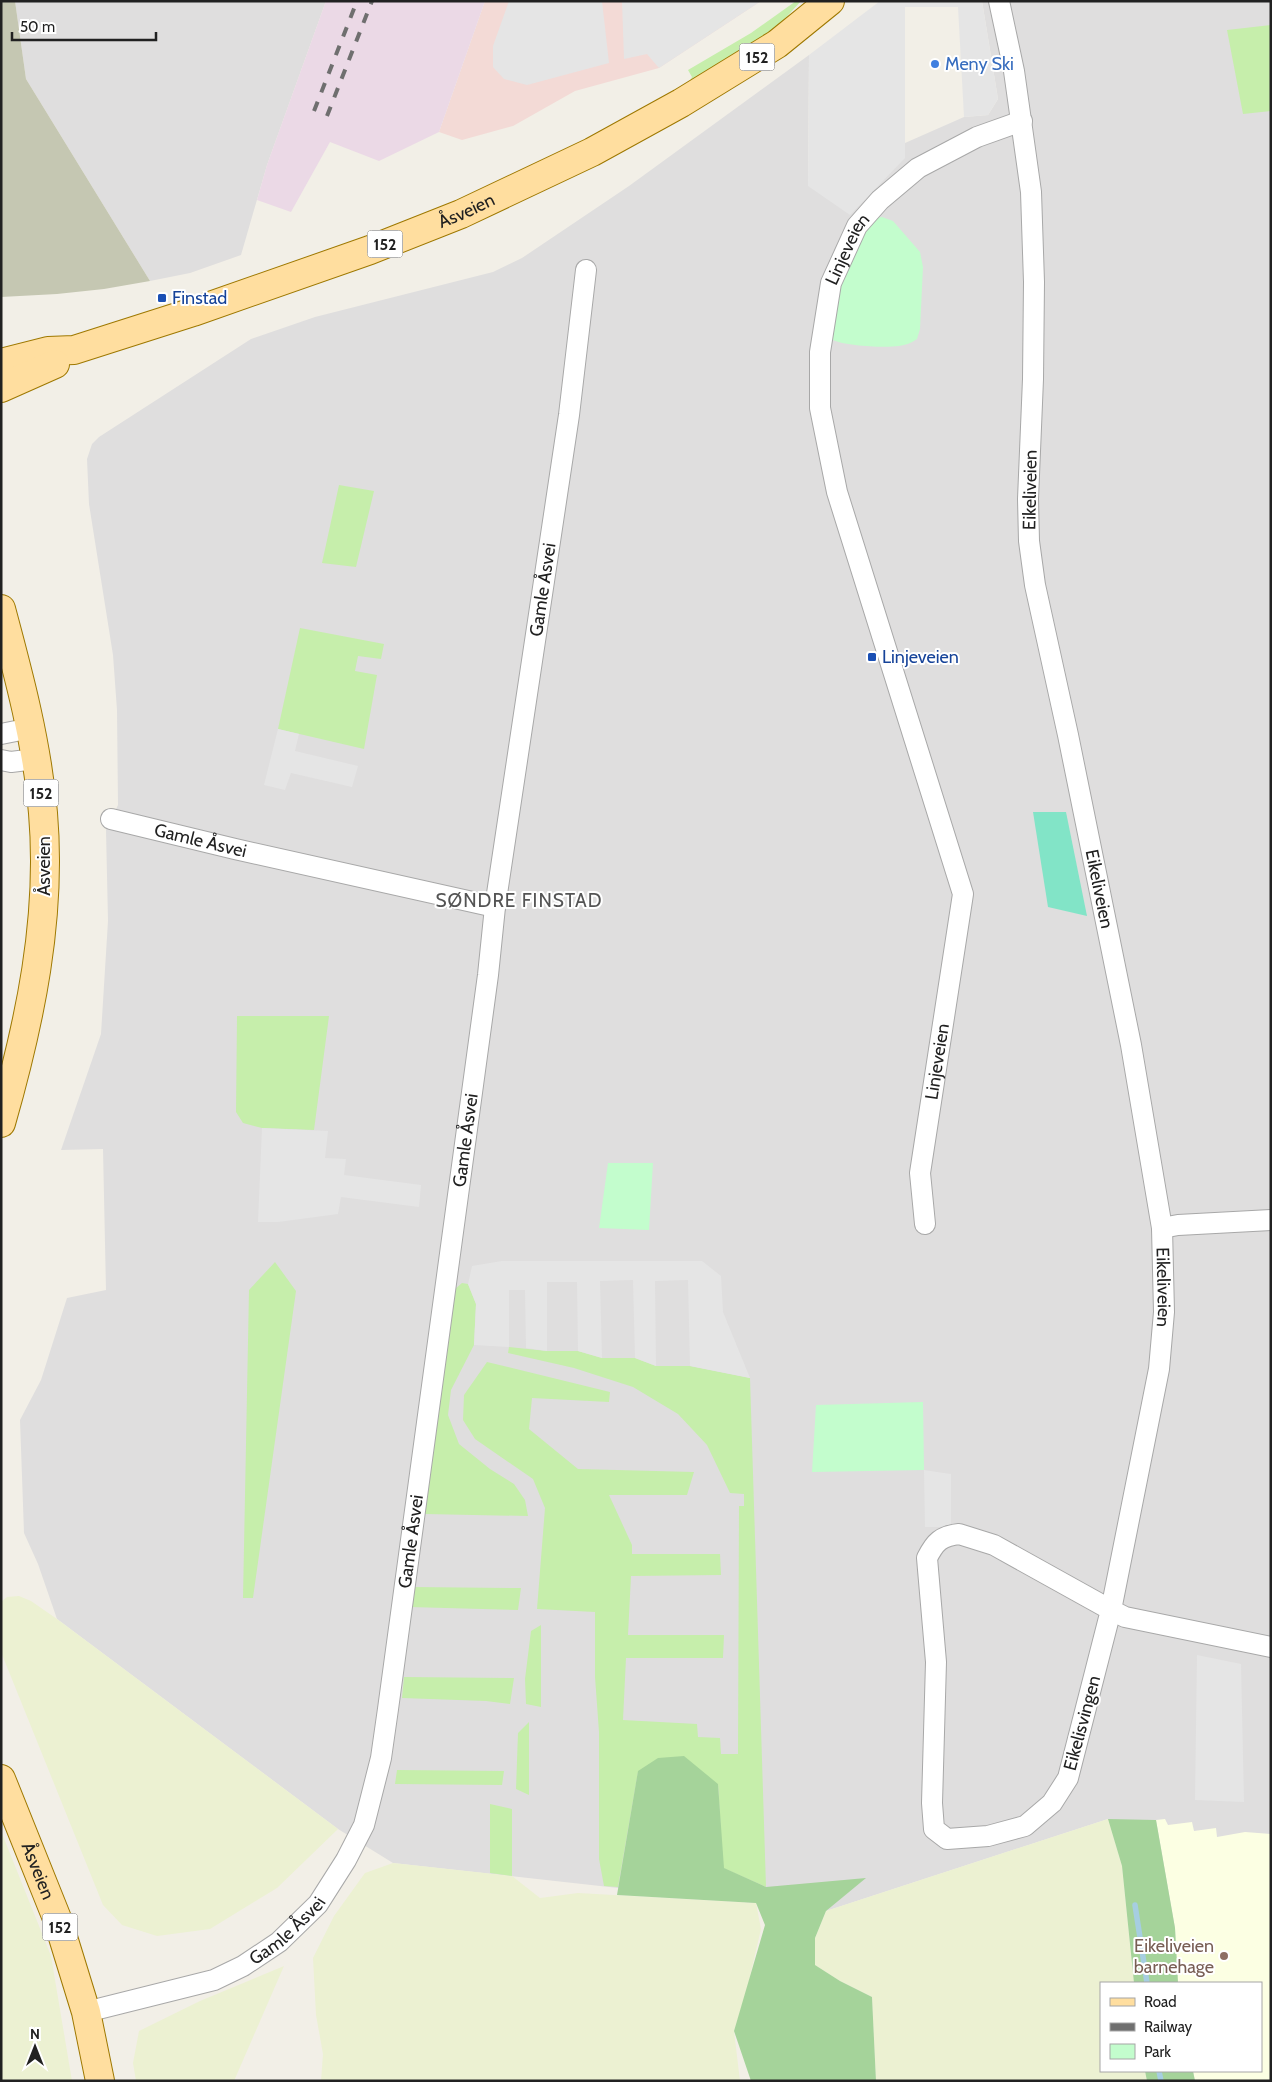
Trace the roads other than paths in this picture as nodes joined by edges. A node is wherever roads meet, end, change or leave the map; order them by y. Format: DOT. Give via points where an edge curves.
graph roads {
  1 [pos="999,1"];
  2 [pos="831,2"];
  3 [pos="1022,121"];
  4 [pos="586,270"];
  5 [pos="74,350"];
  6 [pos="1,362"];
  7 [pos="1,388"];
  8 [pos="1,609"];
  9 [pos="31,728"];
  10 [pos="1,734"];
  11 [pos="36,759"];
  12 [pos="1,760"];
  13 [pos="112,819"];
  14 [pos="495,907"];
  15 [pos="1,1123"];
  16 [pos="1271,1220"];
  17 [pos="925,1224"];
  18 [pos="1162,1228"];
  19 [pos="1111,1610"];
  20 [pos="1271,1647"];
  21 [pos="1,1779"];
  22 [pos="86,2012"];
  23 [pos="100,2081"];
  1 -- 3 [label="street, Eikeliveien"];
  2 -- 5 [label="main road, Åsveien / 152" via="777,44 703,91 609,143 505,194 353,256"];
  3 -- 17 [label="street, Linjeveien" via="977,137 918,168 880,200 857,226 832,283 820,352 820,408 837,492 963,894 920,1173"];
  3 -- 18 [label="street, Eikeliveien" via="1031,192 1034,282 1028,541 1131,1045"];
  4 -- 14 [label="street, Gamle Åsvei" via="568,425"];
  5 -- 6 [label="main road, Åsveien / 152" via="48,351"];
  5 -- 7 [label="main road, Åsveien / 152" via="55,364"];
  8 -- 9 [label="main road, Åsveien / 152"];
  9 -- 10 [label="street"];
  9 -- 11 [label="main road, Åsveien / 152"];
  11 -- 12 [label="street"];
  11 -- 15 [label="main road, Åsveien / 152" via="44,835 42,930 25,1036"];
  13 -- 14 [label="street, Gamle Åsvei"];
  14 -- 22 [label="street, Gamle Åsvei" via="388,1709 381,1758 364,1825 318,1904 279,1942 243,1966 214,1980"];
  16 -- 18 [label="street"];
  18 -- 19 [label="street, Eikeliveien" via="1164,1312 1159,1369"];
  19 -- 19 [label="street, Eikelisvingen" via="974,1537 948,1535 939,1538 933,1546 927,1558 936,1662 932,1803 934,1829 947,1839 988,1836 1026,1826 1052,1803 1068,1778"];
  19 -- 20 [label="street" via="1125,1617"];
  21 -- 22 [label="main road, Åsveien / 152" via="58,1921"];
  22 -- 23 [label="main road, Åsveien / 152"];
}
